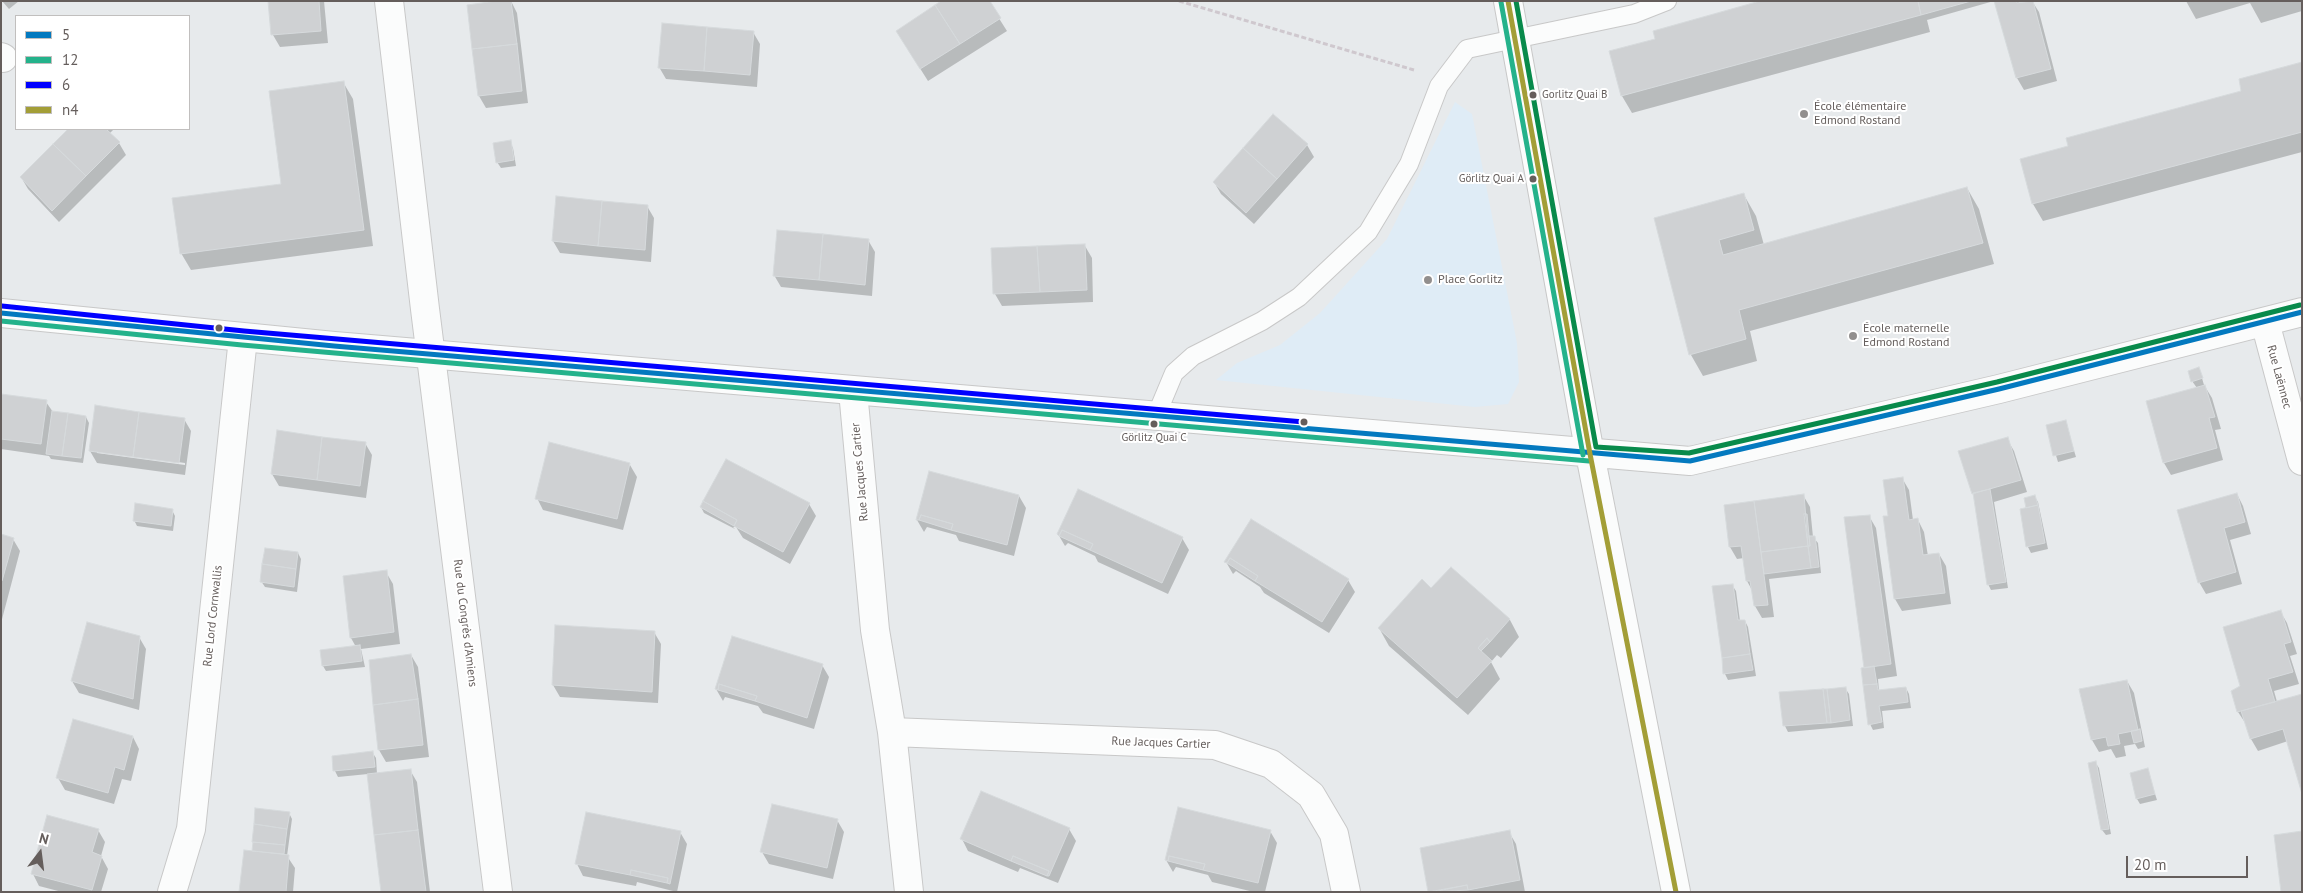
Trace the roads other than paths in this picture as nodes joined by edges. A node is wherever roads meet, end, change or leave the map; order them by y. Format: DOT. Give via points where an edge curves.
graph roads {
  1 [pos="389,1"];
  2 [pos="1508,1"];
  3 [pos="1667,1"];
  4 [pos="1516,40"];
  5 [pos="2302,312"];
  6 [pos="1,313"];
  7 [pos="2265,322"];
  8 [pos="243,338"];
  9 [pos="431,354"];
  10 [pos="853,391"];
  11 [pos="1156,416"];
  12 [pos="1590,454"];
  13 [pos="2302,460"];
  14 [pos="892,732"];
  15 [pos="172,892"];
  16 [pos="498,892"];
  17 [pos="908,892"];
  18 [pos="1346,892"];
  19 [pos="1676,892"];
  1 -- 9 [label="street, Rue du Congrès d'Amiens"];
  2 -- 4 [label="street"];
  3 -- 4 [label="lane" via="1634,14"];
  4 -- 11 [label="lane" via="1468,49 1439,86 1409,164 1368,232 1299,297 1262,321 1193,356 1174,373"];
  4 -- 12 [label="street"];
  5 -- 7 [label="street"];
  6 -- 8 [label="street"];
  7 -- 12 [label="street" via="1999,389 1690,461"];
  7 -- 13 [label="street, Rue Laënnec"];
  8 -- 9 [label="street"];
  8 -- 15 [label="street, Rue Lord Cornwallis" via="191,829"];
  9 -- 10 [label="street"];
  9 -- 16 [label="street, Rue du Congrès d'Amiens"];
  10 -- 11 [label="street"];
  10 -- 14 [label="street, Rue Jacques Cartier" via="875,630"];
  11 -- 12 [label="street"];
  12 -- 19 [label="street"];
  14 -- 17 [label="street, Rue Jacques Cartier"];
  14 -- 18 [label="street, Rue Jacques Cartier" via="1215,745 1271,764 1311,795 1334,834"];
}
